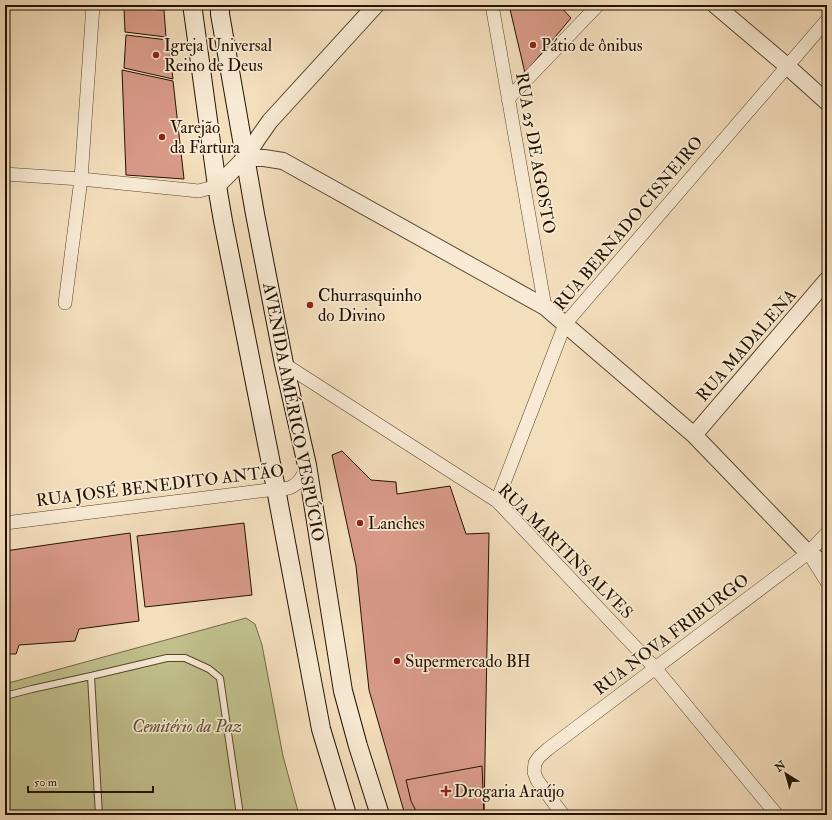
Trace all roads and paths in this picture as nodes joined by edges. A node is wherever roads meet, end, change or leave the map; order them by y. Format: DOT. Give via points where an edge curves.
graph roads {
  1 [pos="93,5"];
  2 [pos="193,5"];
  3 [pos="220,5"];
  4 [pos="376,5"];
  5 [pos="492,5"];
  6 [pos="598,5"];
  7 [pos="715,5"];
  8 [pos="827,20"];
  9 [pos="786,66"];
  10 [pos="508,99"];
  11 [pos="827,102"];
  12 [pos="245,158"];
  13 [pos="5,174"];
  14 [pos="81,179"];
  15 [pos="218,186"];
  16 [pos="827,280"];
  17 [pos="65,304"];
  18 [pos="545,307"];
  19 [pos="565,324"];
  20 [pos="284,364"];
  21 [pos="694,435"];
  22 [pos="308,465"];
  23 [pos="276,489"];
  24 [pos="497,501"];
  25 [pos="5,523"];
  26 [pos="827,532"];
  27 [pos="808,553"];
  28 [pos="827,565"];
  29 [pos="827,582"];
  30 [pos="655,668"];
  31 [pos="91,676"];
  32 [pos="5,696"];
  33 [pos="99,815"];
  34 [pos="240,815"];
  35 [pos="347,815"];
  36 [pos="380,815"];
  37 [pos="563,815"];
  38 [pos="778,815"];
  1 -- 14 [label="street"];
  2 -- 15 [label="main road, AVENIDA AMÉRICO VESPÚCIO"];
  3 -- 12 [label="main road, AVENIDA AMÉRICO VESPÚCIO"];
  4 -- 12 [label="street" via="270,120"];
  5 -- 10 [label="street, RUA 25 DE AGOSTO"];
  6 -- 10 [label="street"];
  7 -- 9 [label="street"];
  8 -- 9 [label="street, RUA BERNADO CISNEIRO"];
  9 -- 11 [label="street"];
  9 -- 19 [label="street, RUA BERNADO CISNEIRO"];
  10 -- 18 [label="street, RUA 25 DE AGOSTO"];
  12 -- 15 [label="street"];
  12 -- 18 [label="street" via="283,161"];
  12 -- 20 [label="main road, AVENIDA AMÉRICO VESPÚCIO"];
  13 -- 14 [label="street"];
  14 -- 15 [label="street" via="199,191"];
  14 -- 17 [label="street"];
  15 -- 23 [label="main road, AVENIDA AMÉRICO VESPÚCIO"];
  16 -- 21 [label="street, RUA MADALENA"];
  18 -- 19 [label="street"];
  19 -- 21 [label="street"];
  19 -- 24 [label="street, RUA BERNADO CISNEIRO"];
  20 -- 22 [label="main road, AVENIDA AMÉRICO VESPÚCIO"];
  20 -- 24 [label="street, RUA MARTINS ALVES"];
  21 -- 27 [label="street"];
  22 -- 23 [label="street, RUA JOSÉ BENEDITO ANTÃO" via="297,483 289,488"];
  22 -- 36 [label="main road, AVENIDA AMÉRICO VESPÚCIO" via="343,691"];
  23 -- 25 [label="street, RUA JOSÉ BENEDITO ANTÃO"];
  23 -- 35 [label="main road, AVENIDA AMÉRICO VESPÚCIO" via="321,729"];
  24 -- 30 [label="street, RUA MARTINS ALVES"];
  26 -- 27 [label="street, RUA NOVA FRIBURGO"];
  27 -- 28 [label="street"];
  27 -- 29 [label="street"];
  27 -- 30 [label="street, RUA NOVA FRIBURGO"];
  30 -- 37 [label="street, RUA NOVA FRIBURGO" via="548,749 535,763 534,772 537,780"];
  30 -- 38 [label="street, RUA MARTINS ALVES"];
  31 -- 32 [label="lane"];
  31 -- 33 [label="lane"];
  31 -- 34 [label="lane" via="167,658 186,658 209,669 220,678"];
}
